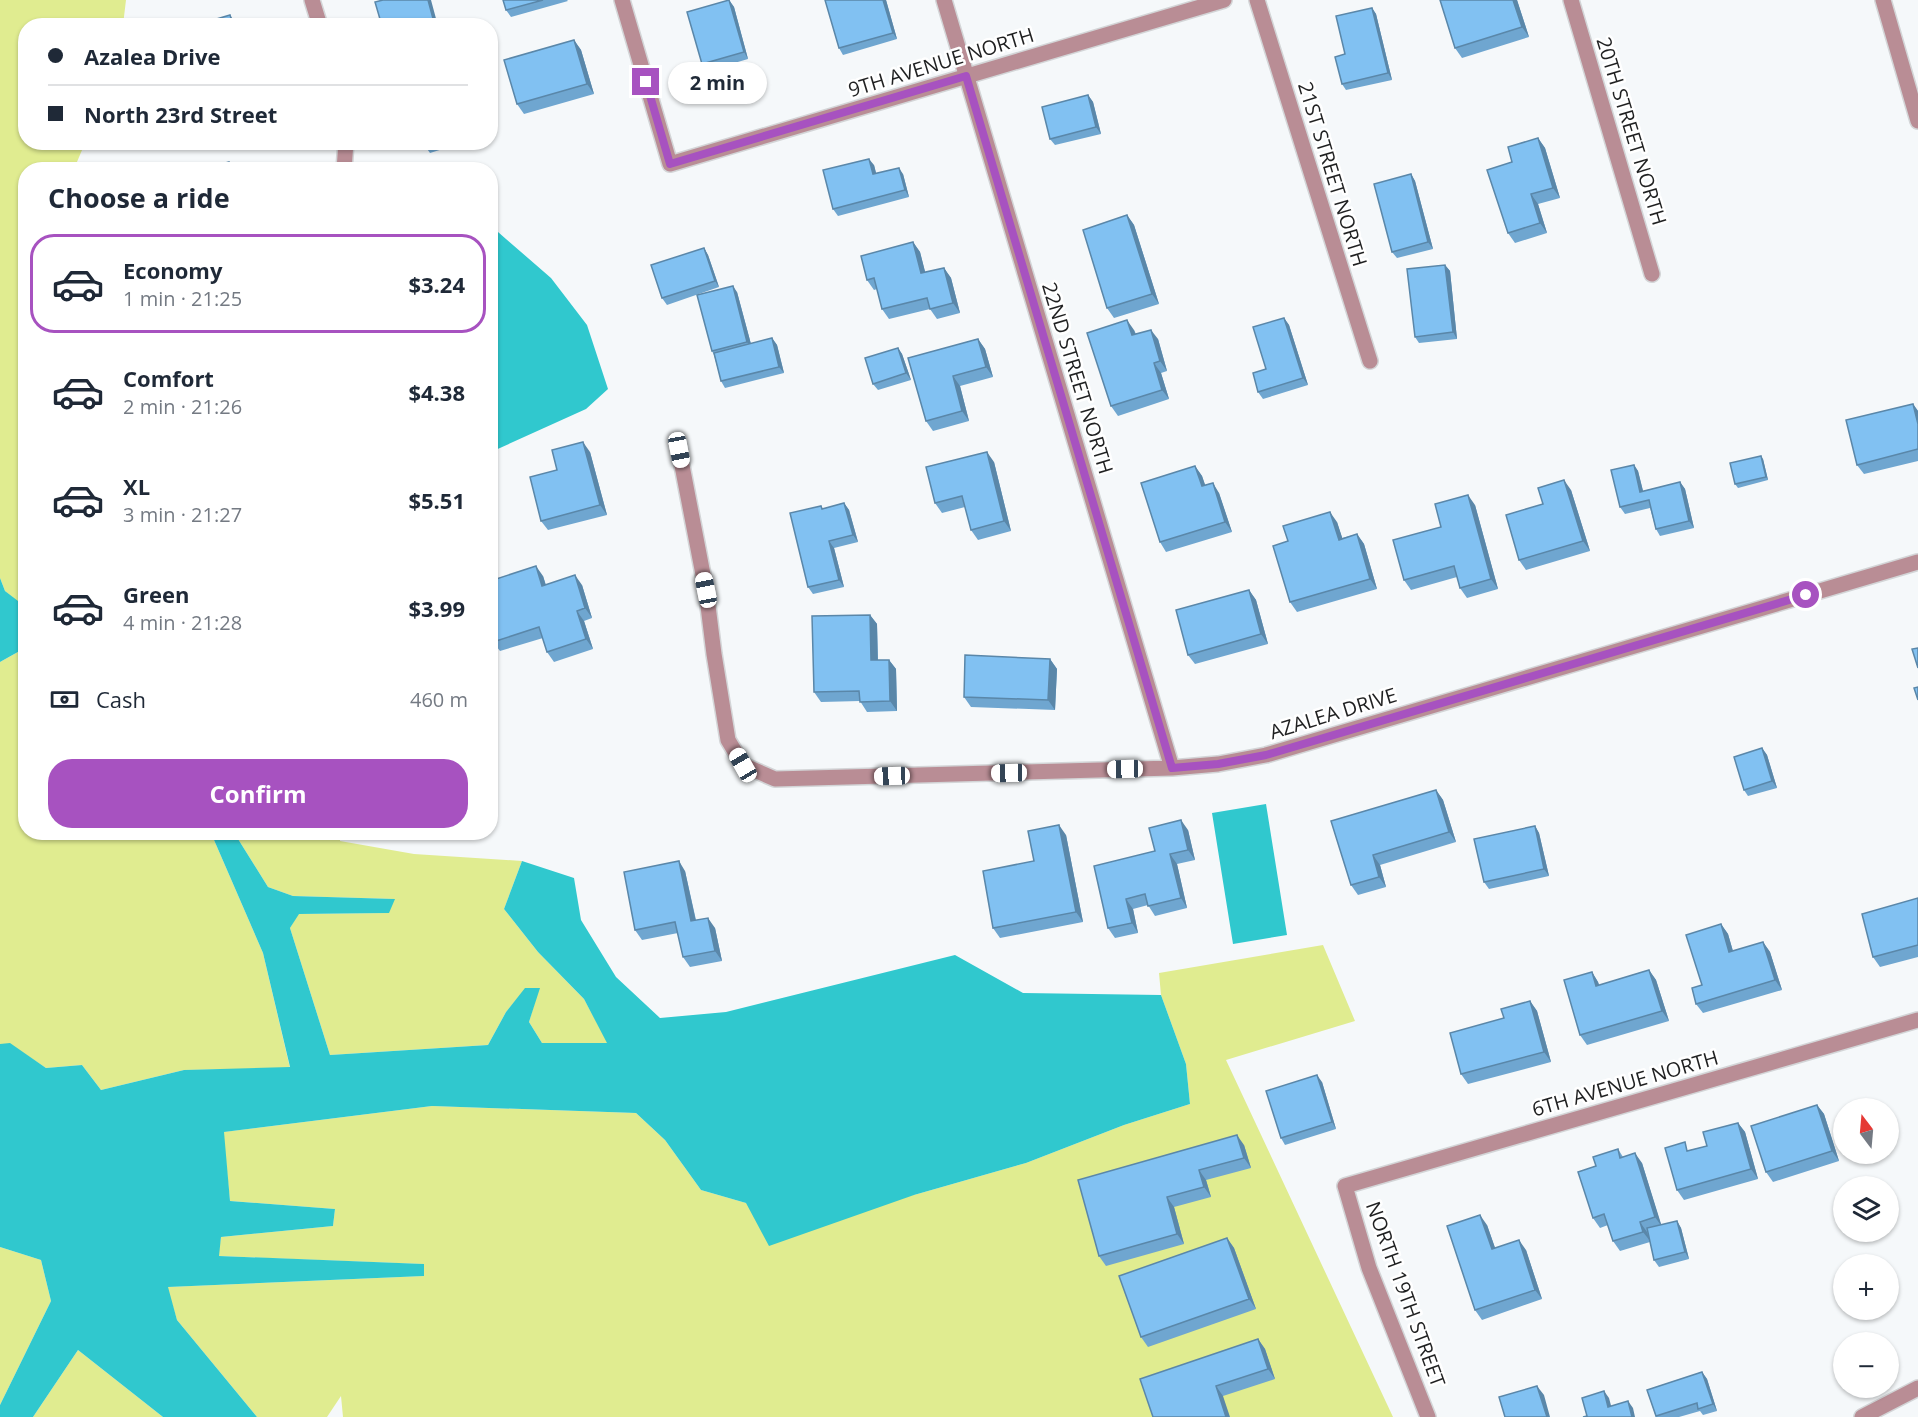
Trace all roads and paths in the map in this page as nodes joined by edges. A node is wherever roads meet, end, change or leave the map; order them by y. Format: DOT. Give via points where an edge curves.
graph roads {
  1 [pos="312,0"];
  2 [pos="622,0"];
  3 [pos="944,0"];
  4 [pos="1224,0"];
  5 [pos="1257,0"];
  6 [pos="1571,0"];
  7 [pos="1883,0"];
  8 [pos="318,18"];
  9 [pos="966,76"];
  10 [pos="1918,121"];
  11 [pos="1652,274"];
  12 [pos="1370,361"];
  13 [pos="679,450"];
  14 [pos="1918,562"];
  15 [pos="1172,768"];
  16 [pos="1918,1020"];
  17 [pos="1345,1186"];
  18 [pos="1918,1388"];
  19 [pos="1428,1417"];
  20 [pos="1862,1417"];
  1 -- 8 [label="street"];
  2 -- 9 [label="street, 9TH AVENUE NORTH" via="670,164"];
  3 -- 9 [label="street, 22ND STREET NORTH"];
  4 -- 9 [label="street, 9TH AVENUE NORTH"];
  5 -- 12 [label="street, 21ST STREET NORTH"];
  6 -- 11 [label="street, 20TH STREET NORTH"];
  7 -- 10 [label="street"];
  9 -- 15 [label="street, 22ND STREET NORTH"];
  13 -- 15 [label="street, AZALEA DRIVE" via="706,590 728,740 743,765 775,779"];
  14 -- 15 [label="street, AZALEA DRIVE" via="1266,755"];
  16 -- 17 [label="street, 6TH AVENUE NORTH"];
  17 -- 19 [label="street, NORTH 19TH STREET" via="1369,1268"];
  18 -- 20 [label="street"];
}
